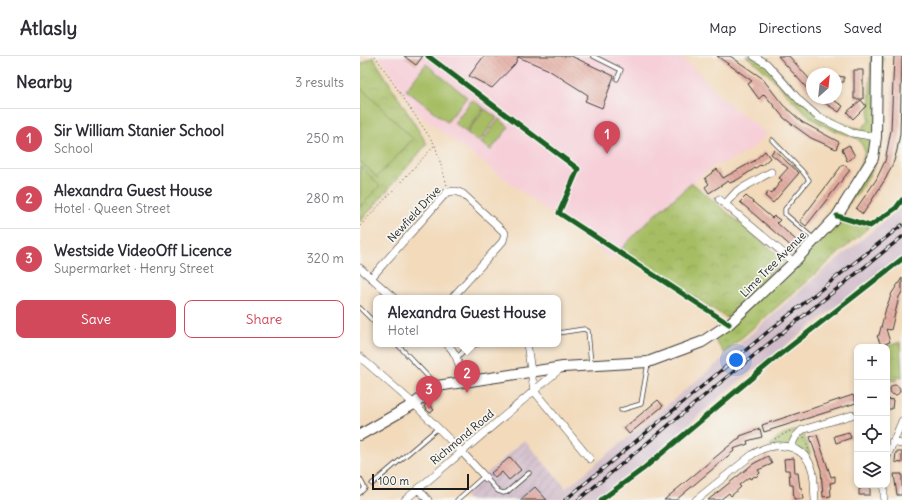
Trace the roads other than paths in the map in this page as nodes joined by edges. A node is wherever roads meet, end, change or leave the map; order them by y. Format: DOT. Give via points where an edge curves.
graph roads {
  1 [pos="594,56"];
  2 [pos="754,56"];
  3 [pos="877,56"];
  4 [pos="617,79"];
  5 [pos="876,138"];
  6 [pos="772,140"];
  7 [pos="771,172"];
  8 [pos="719,199"];
  9 [pos="725,204"];
  10 [pos="815,239"];
  11 [pos="794,262"];
  12 [pos="360,268"];
  13 [pos="371,278"];
  14 [pos="391,295"];
  15 [pos="455,295"];
  16 [pos="360,308"];
  17 [pos="373,321"];
  18 [pos="561,333"];
  19 [pos="400,347"];
  20 [pos="449,347"];
  21 [pos="467,347"];
  22 [pos="527,347"];
  23 [pos="360,357"];
  24 [pos="457,358"];
  25 [pos="648,362"];
  26 [pos="591,366"];
  27 [pos="563,367"];
  28 [pos="531,371"];
  29 [pos="463,381"];
  30 [pos="437,386"];
  31 [pos="534,391"];
  32 [pos="414,404"];
  33 [pos="621,410"];
  34 [pos="852,415"];
  35 [pos="902,421"];
  36 [pos="438,428"];
  37 [pos="360,435"];
  38 [pos="892,442"];
  39 [pos="902,444"];
  40 [pos="792,446"];
  41 [pos="462,452"];
  42 [pos="889,452"];
  43 [pos="590,459"];
  44 [pos="529,473"];
  45 [pos="485,477"];
  46 [pos="360,480"];
  47 [pos="372,484"];
  48 [pos="884,488"];
  49 [pos="418,489"];
  50 [pos="360,493"];
  51 [pos="405,500"];
  52 [pos="428,500"];
  53 [pos="457,500"];
  54 [pos="696,500"];
  55 [pos="815,500"];
  56 [pos="884,500"];
  1 -- 4 [label="lane" via="621,70"];
  2 -- 5 [label="street" via="767,64 818,117 852,133"];
  3 -- 5 [label="street, Lime Tree Avenue"];
  5 -- 10 [label="street, Lime Tree Avenue" via="873,158 850,198"];
  6 -- 10 [label="lane" via="809,180 784,209 785,214"];
  7 -- 9 [label="street" via="737,190"];
  8 -- 9 [label="street"];
  9 -- 11 [label="street"];
  10 -- 11 [label="street, Lime Tree Avenue"];
  11 -- 25 [label="street, Lime Tree Avenue" via="729,324 702,342"];
  12 -- 13 [label="street"];
  13 -- 14 [label="street"];
  13 -- 15 [label="street, Newfield Drive" via="449,191 456,190 505,233 503,241"];
  16 -- 17 [label="lane"];
  18 -- 26 [label="lane" via="584,329 588,331"];
  19 -- 30 [label="lane"];
  20 -- 24 [label="street"];
  21 -- 24 [label="lane"];
  22 -- 28 [label="street"];
  23 -- 32 [label="street"];
  24 -- 29 [label="street"];
  25 -- 26 [label="street, Lime Tree Avenue"];
  25 -- 33 [label="lane" via="641,404"];
  26 -- 27 [label="street, Lime Tree Avenue"];
  27 -- 28 [label="street, Lime Tree Avenue"];
  27 -- 31 [label="street, Richmond Road"];
  28 -- 29 [label="street, Lime Tree Avenue"];
  28 -- 31 [label="street"];
  29 -- 30 [label="street, Lime Tree Avenue"];
  30 -- 32 [label="street"];
  31 -- 41 [label="street, Richmond Road"];
  31 -- 43 [label="street"];
  32 -- 36 [label="street"];
  32 -- 37 [label="street"];
  34 -- 40 [label="street" via="802,430"];
  35 -- 38 [label="street"];
  36 -- 41 [label="street"];
  36 -- 47 [label="lane"];
  38 -- 39 [label="street"];
  38 -- 42 [label="street"];
  40 -- 54 [label="street" via="776,445 760,449"];
  40 -- 55 [label="street" via="811,468"];
  41 -- 45 [label="street"];
  41 -- 49 [label="street, Richmond Road"];
  44 -- 45 [label="lane" via="503,493"];
  45 -- 53 [label="lane"];
  46 -- 50 [label="lane" via="365,488"];
  48 -- 56 [label="street"];
  49 -- 51 [label="street, Richmond Road"];
  49 -- 52 [label="street"];
}
